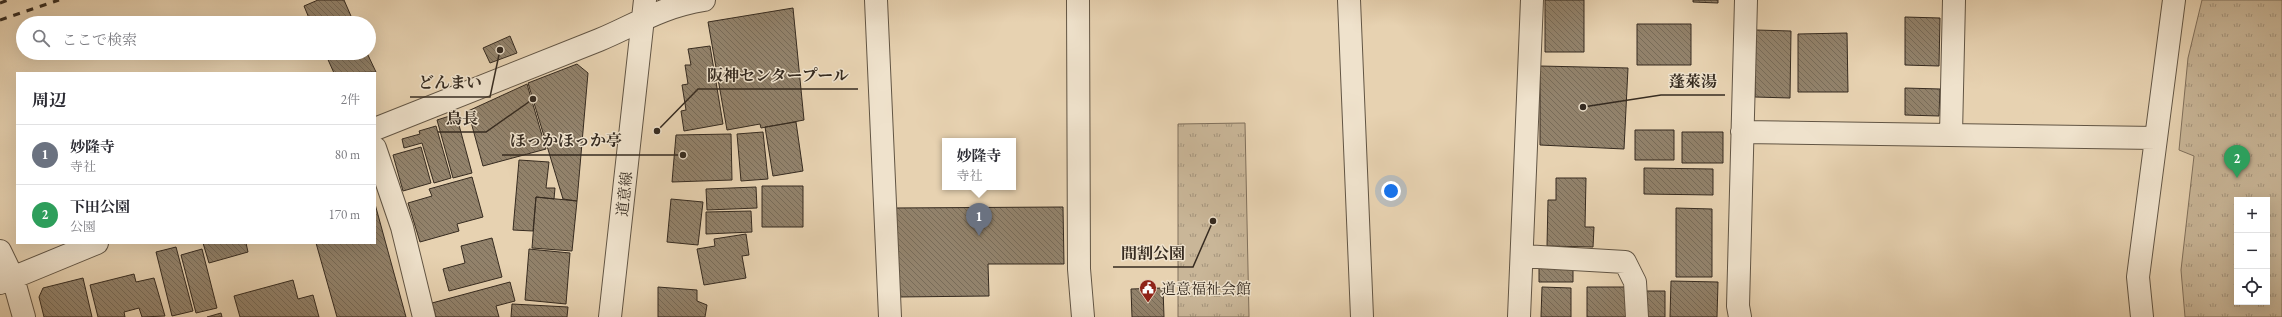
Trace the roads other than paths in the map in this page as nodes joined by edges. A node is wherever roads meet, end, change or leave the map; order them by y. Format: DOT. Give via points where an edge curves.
graph roads {
  1 [pos="704,0"];
  2 [pos="876,0"];
  3 [pos="1078,0"];
  4 [pos="1349,0"];
  5 [pos="1532,0"];
  6 [pos="1746,0"];
  7 [pos="1954,0"];
  8 [pos="2174,0"];
  9 [pos="644,9"];
  10 [pos="376,129"];
  11 [pos="1742,132"];
  12 [pos="1951,134"];
  13 [pos="2156,138"];
  14 [pos="376,151"];
  15 [pos="95,244"];
  16 [pos="0,251"];
  17 [pos="1522,256"];
  18 [pos="6,280"];
  19 [pos="24,317"];
  20 [pos="424,317"];
  21 [pos="610,317"];
  22 [pos="890,317"];
  23 [pos="1083,317"];
  24 [pos="1362,317"];
  25 [pos="1519,317"];
  26 [pos="1636,317"];
  27 [pos="1740,317"];
  28 [pos="2142,317"];
  1 -- 9 [label="street"];
  2 -- 22 [label="street"];
  3 -- 23 [label="street" via="1079,269"];
  4 -- 24 [label="street"];
  5 -- 17 [label="street"];
  6 -- 11 [label="street"];
  7 -- 12 [label="street"];
  8 -- 13 [label="street"];
  9 -- 10 [label="street" via="601,39"];
  9 -- 21 [label="street, 道意線"];
  11 -- 12 [label="street"];
  11 -- 27 [label="street" via="1738,306"];
  12 -- 13 [label="street"];
  13 -- 28 [label="street" via="2138,277"];
  14 -- 20 [label="street" via="402,227"];
  15 -- 18 [label="street"];
  16 -- 18 [label="street"];
  17 -- 25 [label="street"];
  17 -- 26 [label="street" via="1625,262 1635,282"];
  18 -- 19 [label="street"];
}
